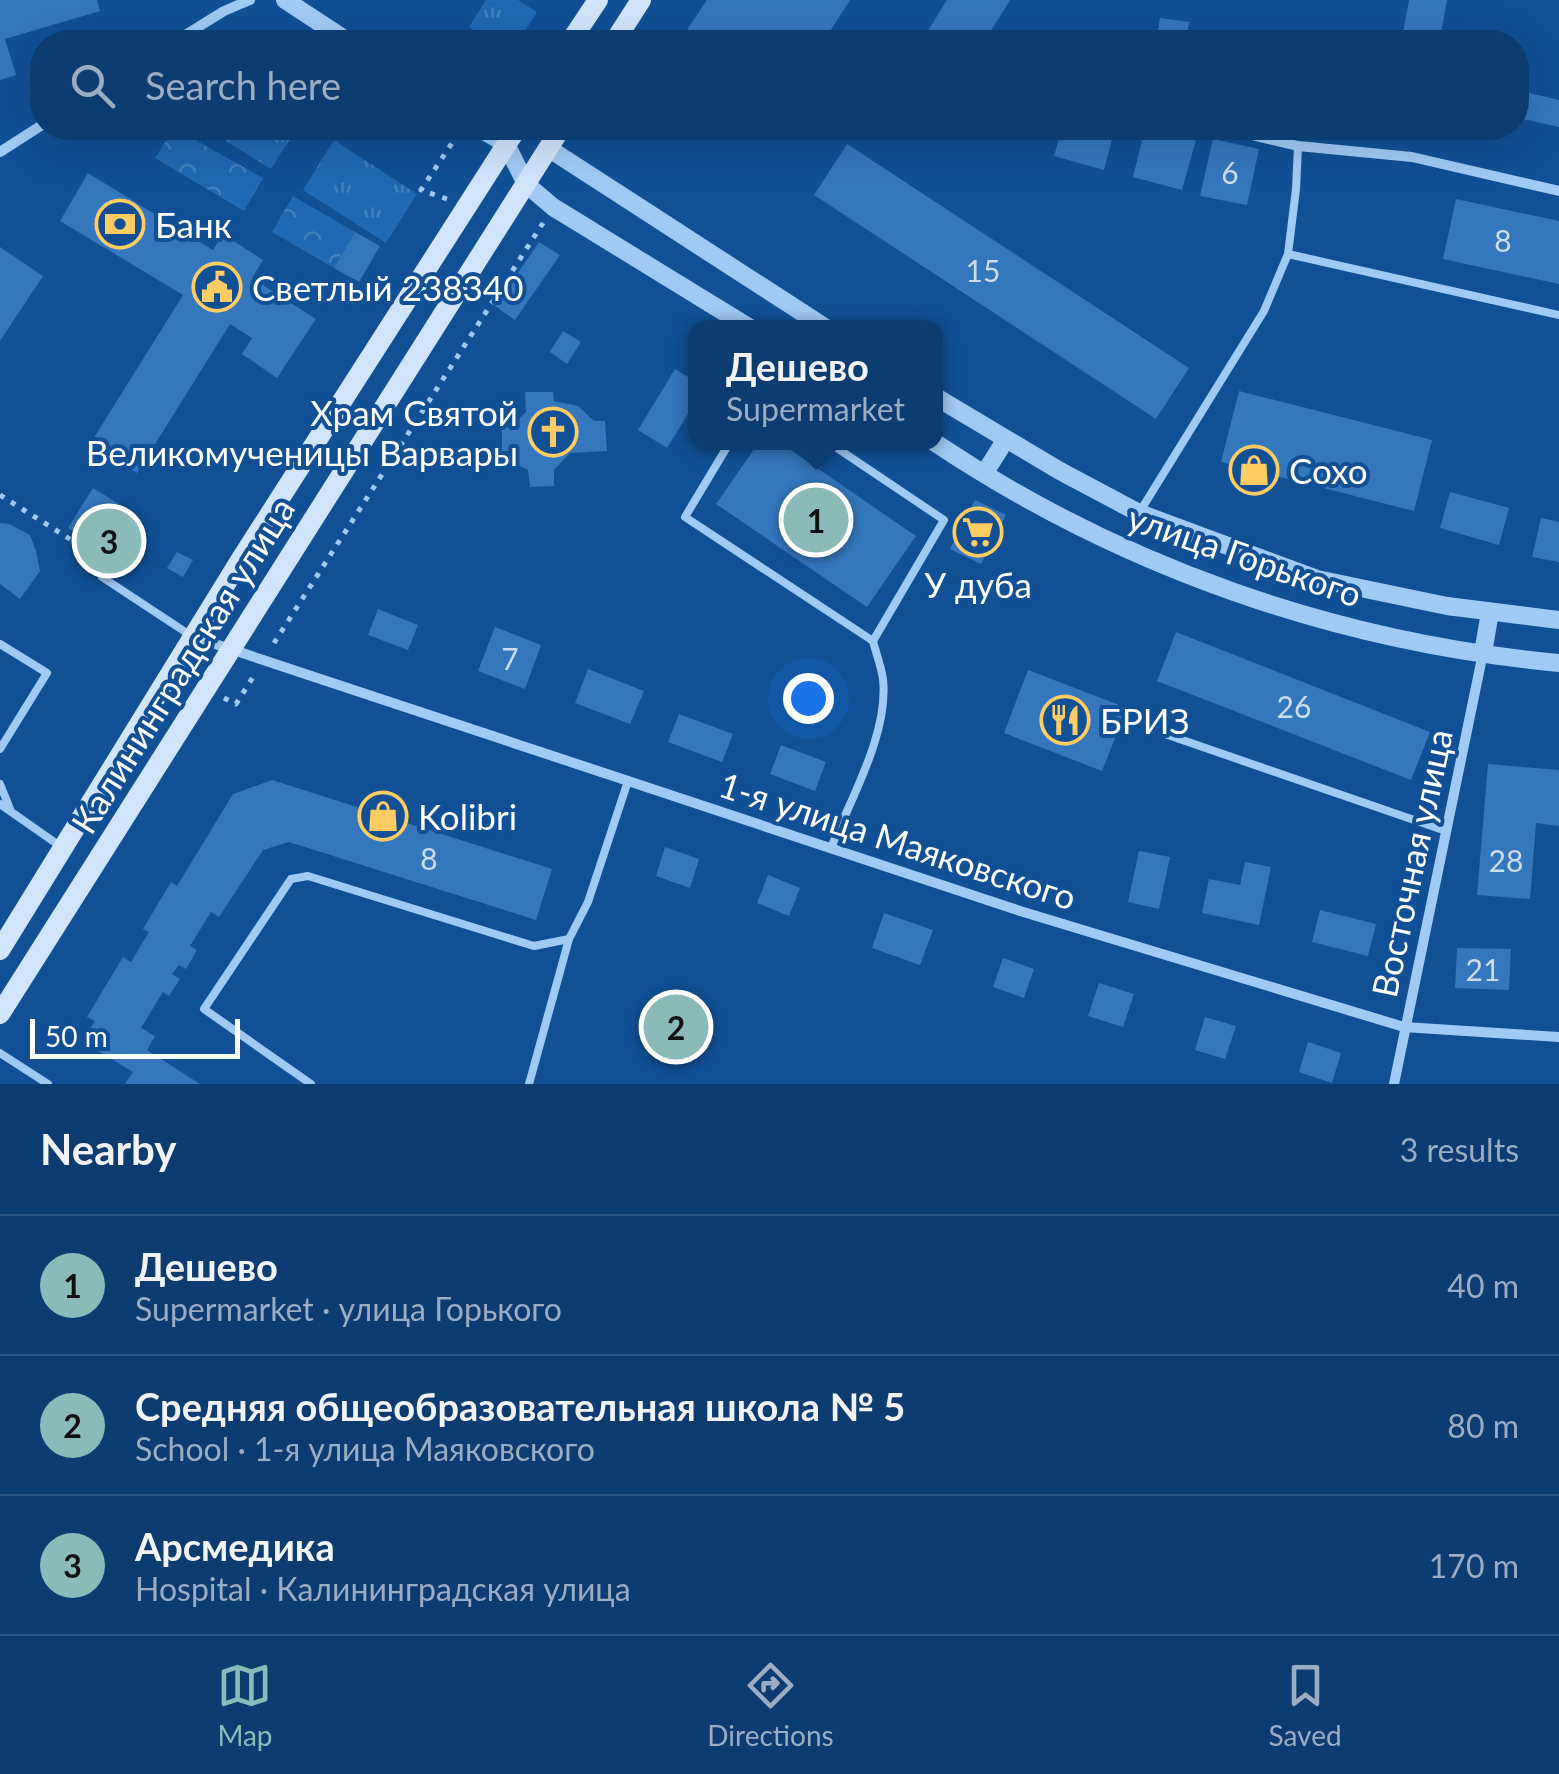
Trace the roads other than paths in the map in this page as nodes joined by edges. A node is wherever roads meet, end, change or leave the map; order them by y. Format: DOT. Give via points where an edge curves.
graph roads {
  1 [pos="250,0"];
  2 [pos="284,0"];
  3 [pos="598,0"];
  4 [pos="641,0"];
  5 [pos="193,30"];
  6 [pos="330,30"];
  7 [pos="578,30"];
  8 [pos="622,30"];
  9 [pos="30,133"];
  10 [pos="508,140"];
  11 [pos="512,140"];
  12 [pos="523,140"];
  13 [pos="553,140"];
  14 [pos="1273,140"];
  15 [pos="1298,146"];
  16 [pos="548,148"];
  17 [pos="0,152"];
  18 [pos="526,184"];
  19 [pos="1559,191"];
  20 [pos="1288,254"];
  21 [pos="1559,315"];
  22 [pos="737,320"];
  23 [pos="814,320"];
  24 [pos="943,401"];
  25 [pos="1006,439"];
  26 [pos="943,448"];
  27 [pos="725,450"];
  28 [pos="840,450"];
  29 [pos="984,474"];
  30 [pos="1139,513"];
  31 [pos="102,577"];
  32 [pos="1490,612"];
  33 [pos="1559,620"];
  34 [pos="194,637"];
  35 [pos="873,641"];
  36 [pos="0,644"];
  37 [pos="229,649"];
  38 [pos="1483,654"];
  39 [pos="1559,664"];
  40 [pos="1166,734"];
  41 [pos="0,749"];
  42 [pos="628,781"];
  43 [pos="0,784"];
  44 [pos="0,804"];
  45 [pos="10,809"];
  46 [pos="1446,832"];
  47 [pos="830,848"];
  48 [pos="63,849"];
  49 [pos="569,940"];
  50 [pos="0,950"];
  51 [pos="0,1014"];
  52 [pos="1404,1027"];
  53 [pos="1559,1037"];
  54 [pos="0,1053"];
  55 [pos="48,1084"];
  56 [pos="311,1084"];
  57 [pos="529,1084"];
  58 [pos="1394,1084"];
  1 -- 5 [label="street"];
  2 -- 6 [label="street"];
  3 -- 7 [label="main road"];
  4 -- 8 [label="main road"];
  9 -- 17 [label="street"];
  10 -- 34 [label="main road, Калининградская улица"];
  11 -- 18 [label="street"];
  12 -- 16 [label="main road"];
  13 -- 16 [label="main road, Калининградская улица"];
  14 -- 15 [label="street"];
  15 -- 19 [label="street" via="1412,157"];
  15 -- 20 [label="lane"];
  16 -- 18 [label="main road, Калининградская улица"];
  16 -- 23 [label="street"];
  18 -- 22 [label="street"];
  18 -- 37 [label="main road, Калининградская улица"];
  20 -- 21 [label="lane"];
  20 -- 30 [label="lane" via="1264,311"];
  24 -- 25 [label="street, улица Горького"];
  25 -- 29 [label="street"];
  25 -- 30 [label="street, улица Горького"];
  26 -- 29 [label="street, улица Горького"];
  27 -- 35 [label="lane" via="685,517"];
  28 -- 35 [label="lane" via="944,520"];
  29 -- 38 [label="street, улица Горького" via="1070,525 1199,581 1393,638"];
  30 -- 32 [label="street, улица Горького" via="1317,580"];
  31 -- 34 [label="lane"];
  32 -- 33 [label="street, улица Горького"];
  32 -- 38 [label="street"];
  34 -- 37 [label="street, 1-я улица Маяковского"];
  34 -- 48 [label="main road, Калининградская улица"];
  35 -- 47 [label="lane" via="883,678 882,715"];
  36 -- 41 [label="lane" via="47,673"];
  37 -- 42 [label="street, 1-я улица Маяковского"];
  37 -- 51 [label="main road, Калининградская улица"];
  38 -- 39 [label="street, улица Горького"];
  38 -- 46 [label="street, Восточная улица"];
  40 -- 46 [label="lane"];
  42 -- 47 [label="street, 1-я улица Маяковского"];
  42 -- 49 [label="lane"];
  43 -- 45 [label="lane"];
  44 -- 45 [label="lane"];
  45 -- 48 [label="lane"];
  46 -- 52 [label="street, Восточная улица"];
  47 -- 52 [label="street, 1-я улица Маяковского"];
  48 -- 50 [label="main road, Калининградская улица"];
  49 -- 56 [label="lane" via="534,946 308,876 291,879 204,1008"];
  49 -- 57 [label="lane"];
  52 -- 53 [label="street, 1-я улица Маяковского"];
  52 -- 58 [label="street, Восточная улица"];
  54 -- 55 [label="lane"];
}
